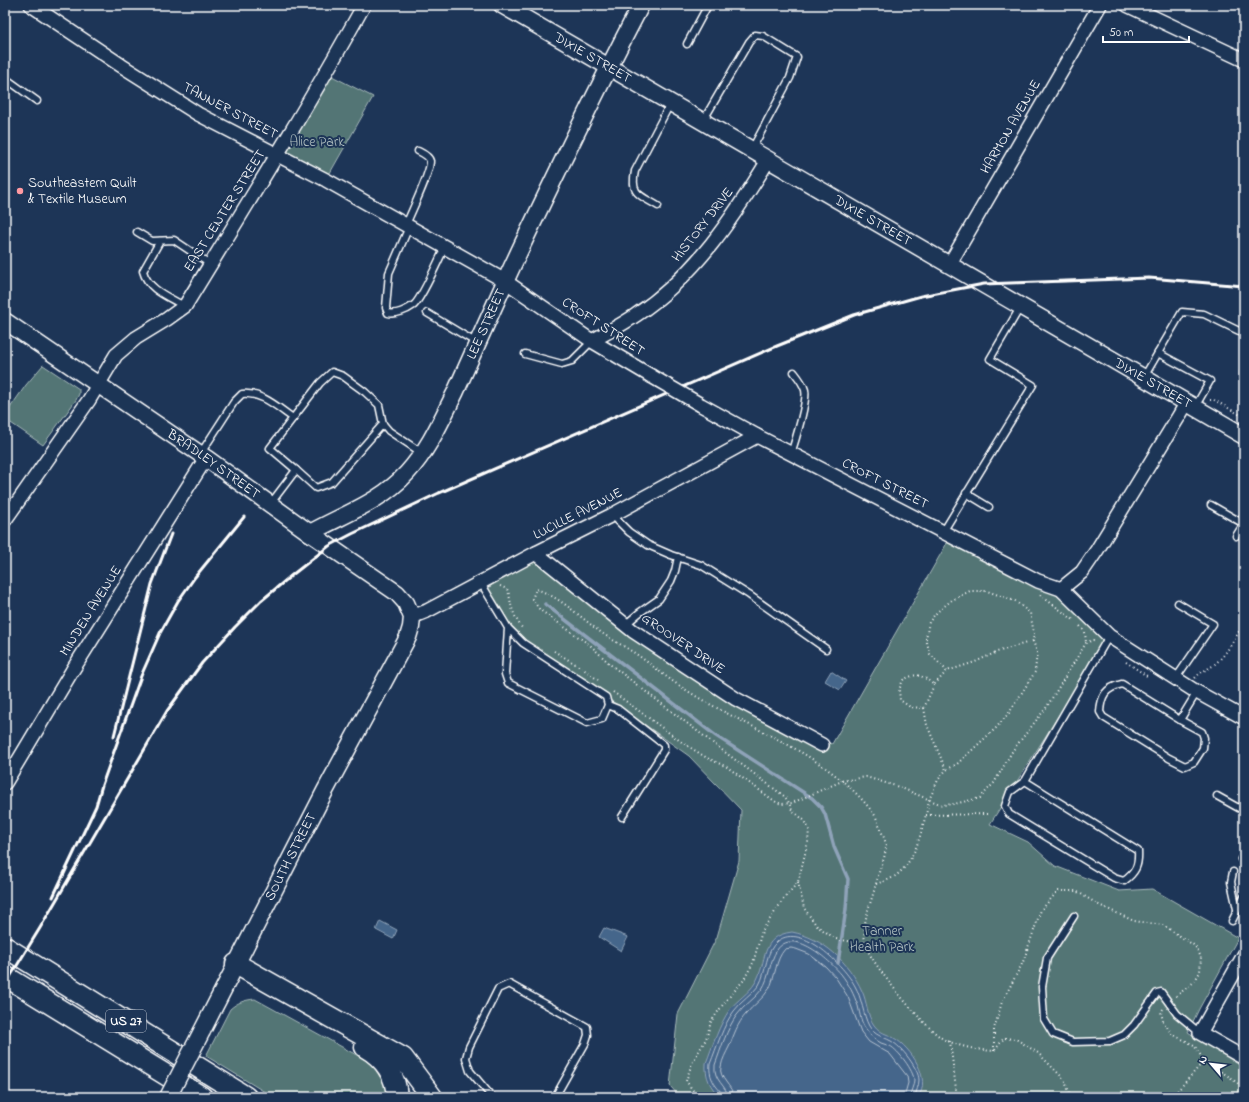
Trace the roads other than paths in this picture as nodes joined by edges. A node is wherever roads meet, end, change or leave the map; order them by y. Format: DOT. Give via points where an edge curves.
graph roads {
  1 [pos="31,5"];
  2 [pos="364,5"];
  3 [pos="502,5"];
  4 [pos="641,5"];
  5 [pos="708,5"];
  6 [pos="1100,5"];
  7 [pos="1127,5"];
  8 [pos="687,44"];
  9 [pos="1244,60"];
  10 [pos="608,67"];
  11 [pos="5,78"];
  12 [pos="37,101"];
  13 [pos="670,102"];
  14 [pos="703,121"];
  15 [pos="752,149"];
  16 [pos="418,151"];
  17 [pos="278,155"];
  18 [pos="769,160"];
  19 [pos="658,206"];
  20 [pos="407,226"];
  21 [pos="137,232"];
  22 [pos="160,241"];
  23 [pos="446,247"];
  24 [pos="210,264"];
  25 [pos="949,265"];
  26 [pos="505,281"];
  27 [pos="184,306"];
  28 [pos="1021,306"];
  29 [pos="427,313"];
  30 [pos="5,321"];
  31 [pos="1238,331"];
  32 [pos="592,341"];
  33 [pos="478,344"];
  34 [pos="1158,353"];
  35 [pos="525,354"];
  36 [pos="794,372"];
  37 [pos="1244,372"];
  38 [pos="1144,377"];
  39 [pos="1244,379"];
  40 [pos="98,384"];
  41 [pos="1196,403"];
  42 [pos="293,418"];
  43 [pos="383,424"];
  44 [pos="756,436"];
  45 [pos="1244,436"];
  46 [pos="423,453"];
  47 [pos="791,454"];
  48 [pos="203,456"];
  49 [pos="296,470"];
  50 [pos="966,493"];
  51 [pos="270,504"];
  52 [pos="1211,505"];
  53 [pos="989,507"];
  54 [pos="612,515"];
  55 [pos="5,520"];
  56 [pos="1244,523"];
  57 [pos="943,532"];
  58 [pos="310,533"];
  59 [pos="1236,536"];
  60 [pos="536,553"];
  61 [pos="678,557"];
  62 [pos="480,583"];
  63 [pos="1061,589"];
  64 [pos="1178,603"];
  65 [pos="412,617"];
  66 [pos="625,625"];
  67 [pos="508,628"];
  68 [pos="1106,641"];
  69 [pos="826,649"];
  70 [pos="1176,678"];
  71 [pos="1194,689"];
  72 [pos="608,706"];
  73 [pos="1244,718"];
  74 [pos="1180,720"];
  75 [pos="822,745"];
  76 [pos="1025,781"];
  77 [pos="5,783"];
  78 [pos="1217,796"];
  79 [pos="1244,811"];
  80 [pos="622,817"];
  81 [pos="1233,872"];
  82 [pos="1244,897"];
  83 [pos="1237,909"];
  84 [pos="1074,916"];
  85 [pos="1232,921"];
  86 [pos="5,947"];
  87 [pos="1244,955"];
  88 [pos="233,971"];
  89 [pos="5,976"];
  90 [pos="1200,1033"];
  91 [pos="1244,1058"];
  92 [pos="168,1097"];
  93 [pos="202,1097"];
  94 [pos="246,1097"];
  95 [pos="397,1097"];
  96 [pos="432,1097"];
  97 [pos="492,1097"];
  98 [pos="555,1097"];
  1 -- 17 [label="street, TANNER STREET" via="198,114"];
  2 -- 17 [label="street, EAST CENTER STREET"];
  3 -- 10 [label="street, DIXIE STREET"];
  4 -- 10 [label="street, LEE STREET"];
  5 -- 8 [label="lane"];
  6 -- 25 [label="street, HARMON AVENUE"];
  7 -- 9 [label="street"];
  10 -- 13 [label="street, DIXIE STREET"];
  10 -- 26 [label="street, LEE STREET"];
  11 -- 12 [label="lane"];
  13 -- 14 [label="street, DIXIE STREET"];
  13 -- 19 [label="lane" via="635,171 632,183 636,193"];
  14 -- 15 [label="street, DIXIE STREET"];
  14 -- 15 [label="lane" via="755,35 763,36 797,57 790,78"];
  15 -- 18 [label="street, DIXIE STREET"];
  16 -- 20 [label="lane" via="428,157 430,162"];
  17 -- 20 [label="street, TANNER STREET"];
  17 -- 24 [label="street, EAST CENTER STREET"];
  18 -- 25 [label="street, DIXIE STREET"];
  18 -- 32 [label="street, HISTORY DRIVE" via="730,221 706,252 677,282 637,315"];
  20 -- 23 [label="street, TANNER STREET"];
  20 -- 23 [label="lane" via="389,273 386,308 388,312 393,314 404,311 415,304"];
  21 -- 22 [label="lane" via="152,241"];
  22 -- 24 [label="lane" via="174,240"];
  22 -- 27 [label="lane" via="143,271 148,283"];
  23 -- 26 [label="street, TANNER STREET"];
  24 -- 27 [label="street, EAST CENTER STREET"];
  25 -- 28 [label="street, DIXIE STREET"];
  26 -- 32 [label="street, CROFT STREET"];
  26 -- 33 [label="street, LEE STREET"];
  27 -- 40 [label="street, EAST CENTER STREET" via="126,345 108,366"];
  28 -- 38 [label="street, DIXIE STREET"];
  28 -- 50 [label="lane" via="990,359 1033,385"];
  29 -- 33 [label="lane"];
  30 -- 40 [label="street, BRADLEY STREET"];
  31 -- 34 [label="lane" via="1204,314 1182,312"];
  32 -- 35 [label="lane" via="572,360 562,364"];
  32 -- 44 [label="street, CROFT STREET, bridge"];
  33 -- 46 [label="street, LEE STREET" via="436,432"];
  34 -- 38 [label="lane"];
  34 -- 41 [label="lane" via="1210,381"];
  36 -- 47 [label="lane" via="806,391 802,418"];
  37 -- 39 [label="lane"];
  38 -- 41 [label="street, DIXIE STREET"];
  40 -- 48 [label="street, BRADLEY STREET"];
  40 -- 55 [label="street, EAST CENTER STREET"];
  41 -- 45 [label="street, DIXIE STREET"];
  41 -- 63 [label="street" via="1179,416 1082,572"];
  42 -- 43 [label="lane" via="320,383 332,372 343,376 379,405"];
  42 -- 48 [label="lane" via="264,398 251,393 242,394 234,402"];
  42 -- 49 [label="lane" via="270,448"];
  43 -- 46 [label="lane" via="389,431"];
  43 -- 49 [label="lane" via="332,482 316,488"];
  44 -- 47 [label="street, CROFT STREET"];
  44 -- 54 [label="street, LUCILLE AVENUE"];
  46 -- 58 [label="street, LEE STREET" via="406,474 380,496"];
  47 -- 57 [label="street, CROFT STREET"];
  48 -- 51 [label="street, BRADLEY STREET"];
  48 -- 77 [label="street, MINDEN AVENUE"];
  49 -- 51 [label="lane"];
  50 -- 53 [label="lane"];
  50 -- 57 [label="lane"];
  51 -- 58 [label="street, BRADLEY STREET"];
  52 -- 56 [label="lane"];
  54 -- 60 [label="street, LUCILLE AVENUE"];
  54 -- 61 [label="lane" via="629,532 648,545"];
  56 -- 59 [label="lane"];
  57 -- 63 [label="street, CROFT STREET" via="1038,581"];
  58 -- 65 [label="street, BRADLEY STREET" via="397,594 406,602"];
  60 -- 62 [label="street, LUCILLE AVENUE"];
  60 -- 66 [label="street, GROOVER DRIVE"];
  61 -- 66 [label="lane" via="671,581 659,599"];
  61 -- 69 [label="lane" via="701,565"];
  62 -- 65 [label="street, LUCILLE AVENUE"];
  62 -- 67 [label="lane"];
  63 -- 68 [label="street"];
  64 -- 70 [label="lane" via="1213,624"];
  65 -- 88 [label="street, SOUTH STREET" via="408,637 325,791"];
  66 -- 75 [label="street, GROOVER DRIVE" via="736,699"];
  67 -- 72 [label="lane" via="523,643 606,697"];
  67 -- 72 [label="lane" via="505,674 508,683 586,723 602,719"];
  68 -- 70 [label="street"];
  68 -- 76 [label="lane"];
  70 -- 71 [label="street"];
  71 -- 73 [label="street"];
  71 -- 74 [label="lane"];
  72 -- 80 [label="lane" via="618,709 664,745 664,750"];
  74 -- 74 [label="lane" via="1202,732 1204,738 1203,748 1194,762 1185,766 1103,717 1100,712 1101,702 1105,693 1112,687 1122,684"];
  76 -- 76 [label="lane" via="1010,792 1005,806 1009,814 1114,878 1124,881 1133,875 1139,861 1138,851"];
  78 -- 79 [label="lane"];
  81 -- 83 [label="lane" via="1231,882"];
  82 -- 83 [label="lane"];
  83 -- 85 [label="lane"];
  84 -- 90 [label="lane" via="1047,958 1042,987 1044,1019 1053,1034 1073,1042 1110,1041 1124,1035 1157,993 1161,992 1177,1014"];
  86 -- 94 [label="main road, US 27"];
  87 -- 90 [label="street"];
  88 -- 92 [label="street, SOUTH STREET, bridge"];
  88 -- 95 [label="main road" via="377,1055 393,1076"];
  88 -- 96 [label="main road" via="403,1058"];
  89 -- 93 [label="main road, US 27"];
  90 -- 91 [label="street"];
  97 -- 98 [label="lane" via="470,1070 466,1058 498,989 509,984 586,1027 588,1035 585,1044"];
}
